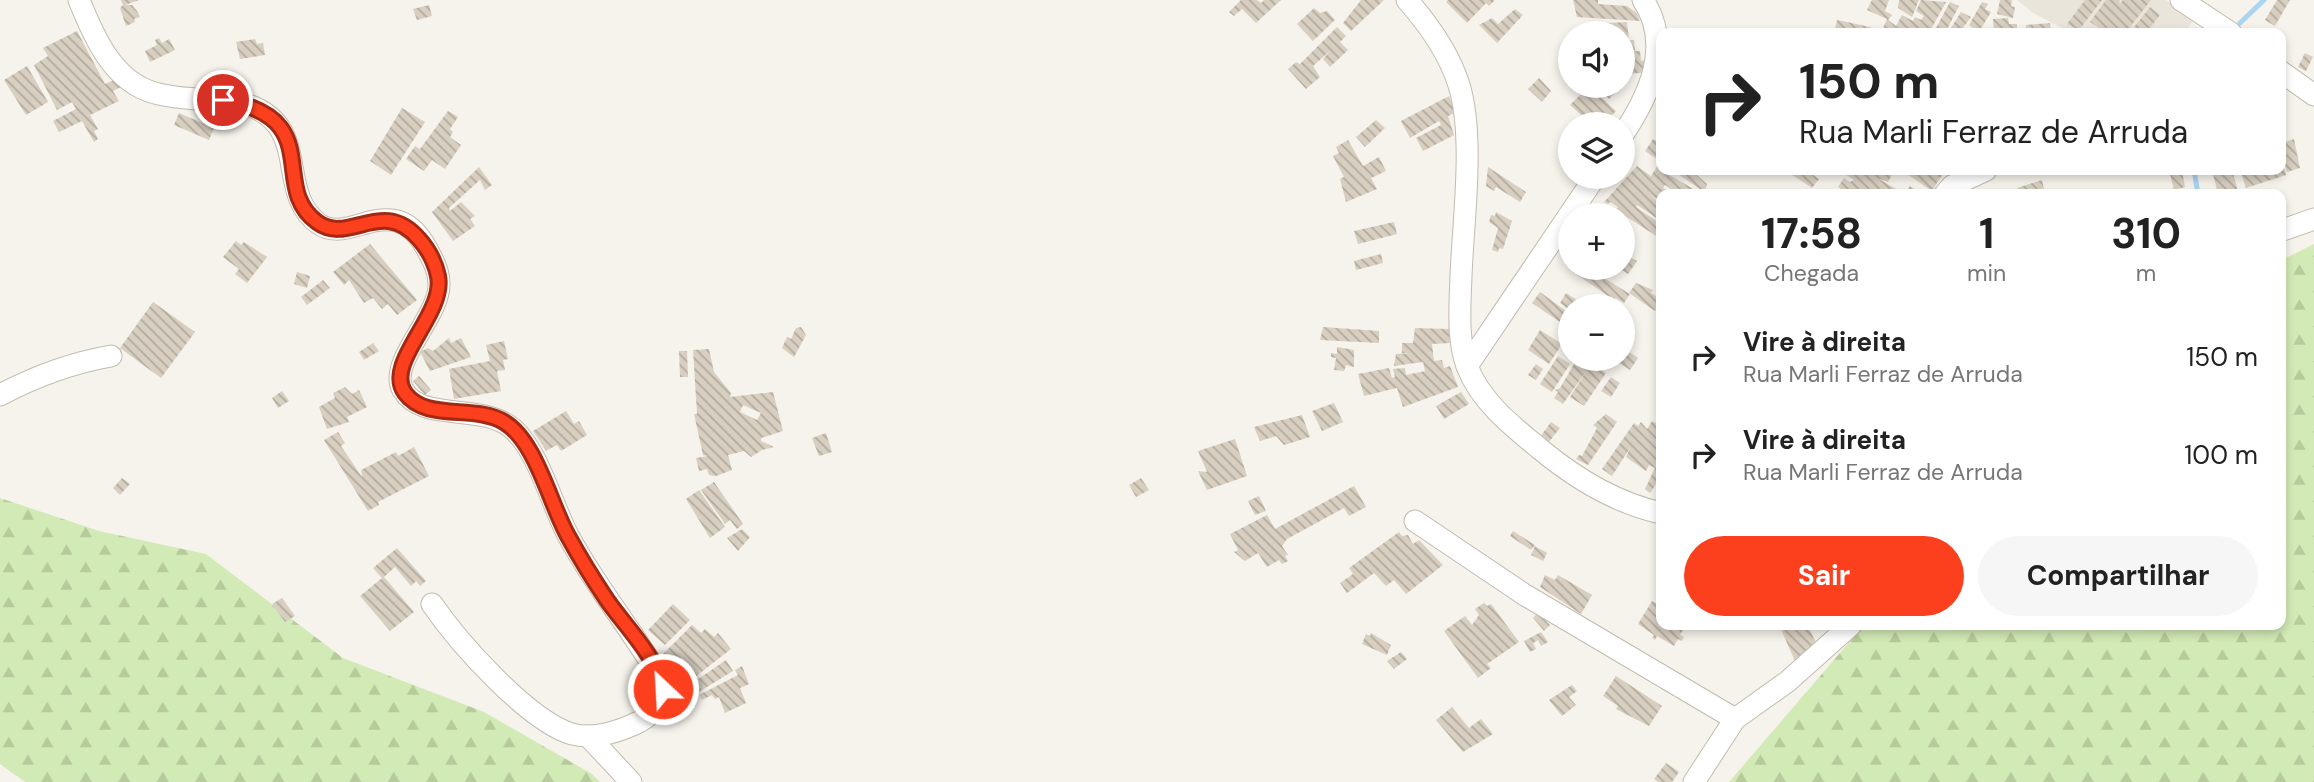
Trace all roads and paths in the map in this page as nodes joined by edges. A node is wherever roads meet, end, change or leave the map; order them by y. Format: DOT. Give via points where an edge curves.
graph roads {
  1 [pos="79,0"];
  2 [pos="1407,0"];
  3 [pos="1643,0"];
  4 [pos="2181,0"];
  5 [pos="2223,28"];
  6 [pos="1656,39"];
  7 [pos="1656,62"];
  8 [pos="2286,75"];
  9 [pos="2309,92"];
  10 [pos="2286,94"];
  11 [pos="1635,114"];
  12 [pos="1975,175"];
  13 [pos="1587,189"];
  14 [pos="1949,189"];
  15 [pos="2314,219"];
  16 [pos="2286,229"];
  17 [pos="111,356"];
  18 [pos="1467,366"];
  19 [pos="0,395"];
  20 [pos="1656,512"];
  21 [pos="1415,521"];
  22 [pos="432,604"];
  23 [pos="1845,630"];
  24 [pos="1735,719"];
  25 [pos="588,736"];
  26 [pos="631,782"];
  27 [pos="1694,782"];
  1 -- 25 [label="street" via="97,41 117,70 141,89 242,103 274,120 289,144 300,200 316,222 333,228 387,219 412,230 424,245 440,285 430,318 404,362 400,380 404,392 416,404 483,414 516,432 568,537 661,679 662,697 651,715 609,733"];
  2 -- 18 [label="street" via="1441,43 1459,86 1466,128 1460,306"];
  3 -- 6 [label="street" via="1652,13"];
  4 -- 5 [label="street"];
  7 -- 11 [label="street" via="1651,87"];
  8 -- 9 [label="street"];
  9 -- 10 [label="street"];
  12 -- 14 [label="street"];
  13 -- 18 [label="street"];
  15 -- 16 [label="street"];
  17 -- 19 [label="street" via="78,362"];
  18 -- 20 [label="street" via="1482,394 1509,424 1567,471 1634,507"];
  21 -- 24 [label="street" via="1525,594"];
  22 -- 25 [label="street" via="471,656 509,690 561,729"];
  23 -- 24 [label="street" via="1787,682"];
  24 -- 27 [label="street"];
  25 -- 26 [label="street"];
}
